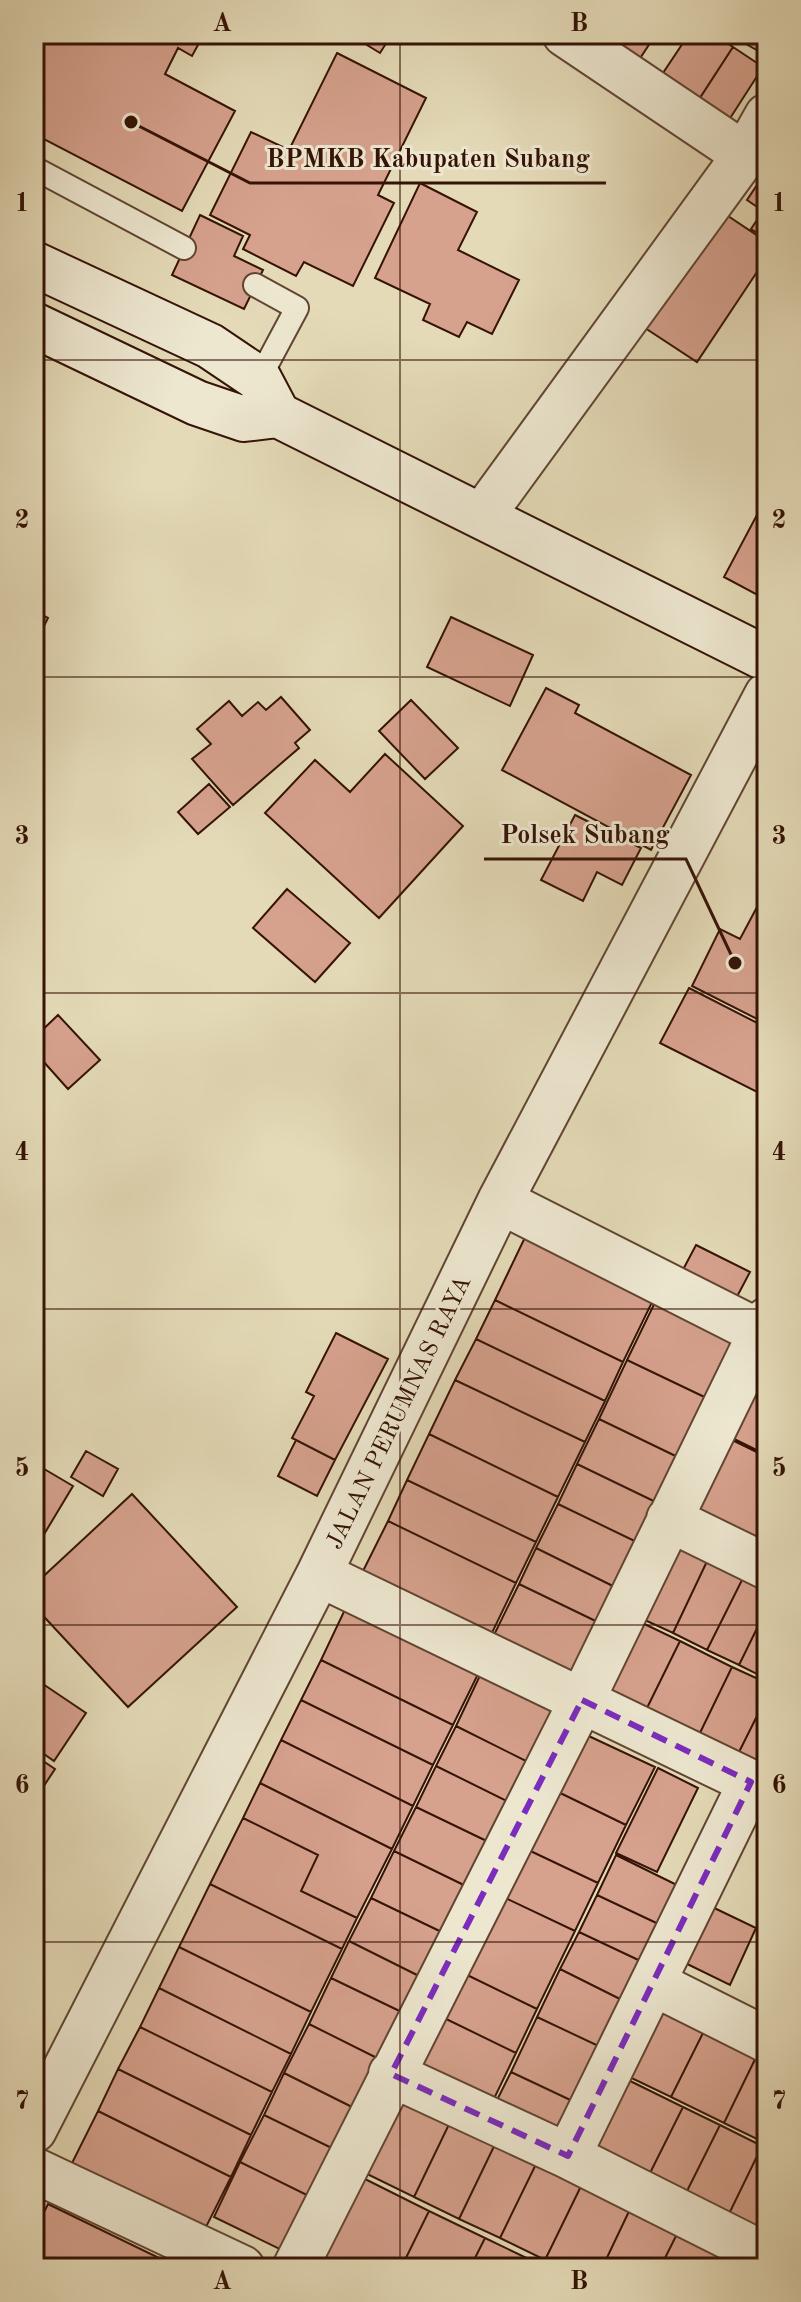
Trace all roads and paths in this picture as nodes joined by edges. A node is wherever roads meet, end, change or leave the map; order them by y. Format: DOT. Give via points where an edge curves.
graph roads {
  1 [pos="565,34"];
  2 [pos="767,116"];
  3 [pos="745,155"];
  4 [pos="34,168"];
  5 [pos="184,248"];
  6 [pos="34,264"];
  7 [pos="255,285"];
  8 [pos="34,325"];
  9 [pos="269,397"];
  10 [pos="482,516"];
  11 [pos="767,659"];
  12 [pos="767,695"];
  13 [pos="500,1201"];
  14 [pos="765,1330"];
  15 [pos="669,1519"];
  16 [pos="767,1567"];
  17 [pos="319,1574"];
  18 [pos="582,1700"];
  19 [pos="759,1786"];
  20 [pos="653,1983"];
  21 [pos="767,2040"];
  22 [pos="391,2074"];
  23 [pos="34,2130"];
  24 [pos="568,2156"];
  25 [pos="34,2170"];
  26 [pos="767,2256"];
  27 [pos="242,2268"];
  28 [pos="295,2268"];
  1 -- 3 [label="street"];
  2 -- 3 [label="street"];
  3 -- 10 [label="street"];
  4 -- 5 [label="lane"];
  6 -- 9 [label="street" via="210,346"];
  7 -- 9 [label="lane" via="297,308"];
  8 -- 9 [label="street" via="197,403 244,419"];
  9 -- 10 [label="street"];
  10 -- 11 [label="street"];
  12 -- 13 [label="street, JALAN PERUMNAS RAYA"];
  13 -- 14 [label="street"];
  13 -- 17 [label="street, JALAN PERUMNAS RAYA"];
  14 -- 15 [label="street"];
  15 -- 16 [label="street"];
  15 -- 18 [label="street"];
  17 -- 18 [label="street"];
  17 -- 23 [label="street, JALAN PERUMNAS RAYA"];
  18 -- 19 [label="street"];
  18 -- 22 [label="street"];
  19 -- 20 [label="street"];
  20 -- 21 [label="street"];
  20 -- 24 [label="street"];
  22 -- 24 [label="street"];
  22 -- 28 [label="street"];
  24 -- 26 [label="street"];
  25 -- 27 [label="street"];
}
